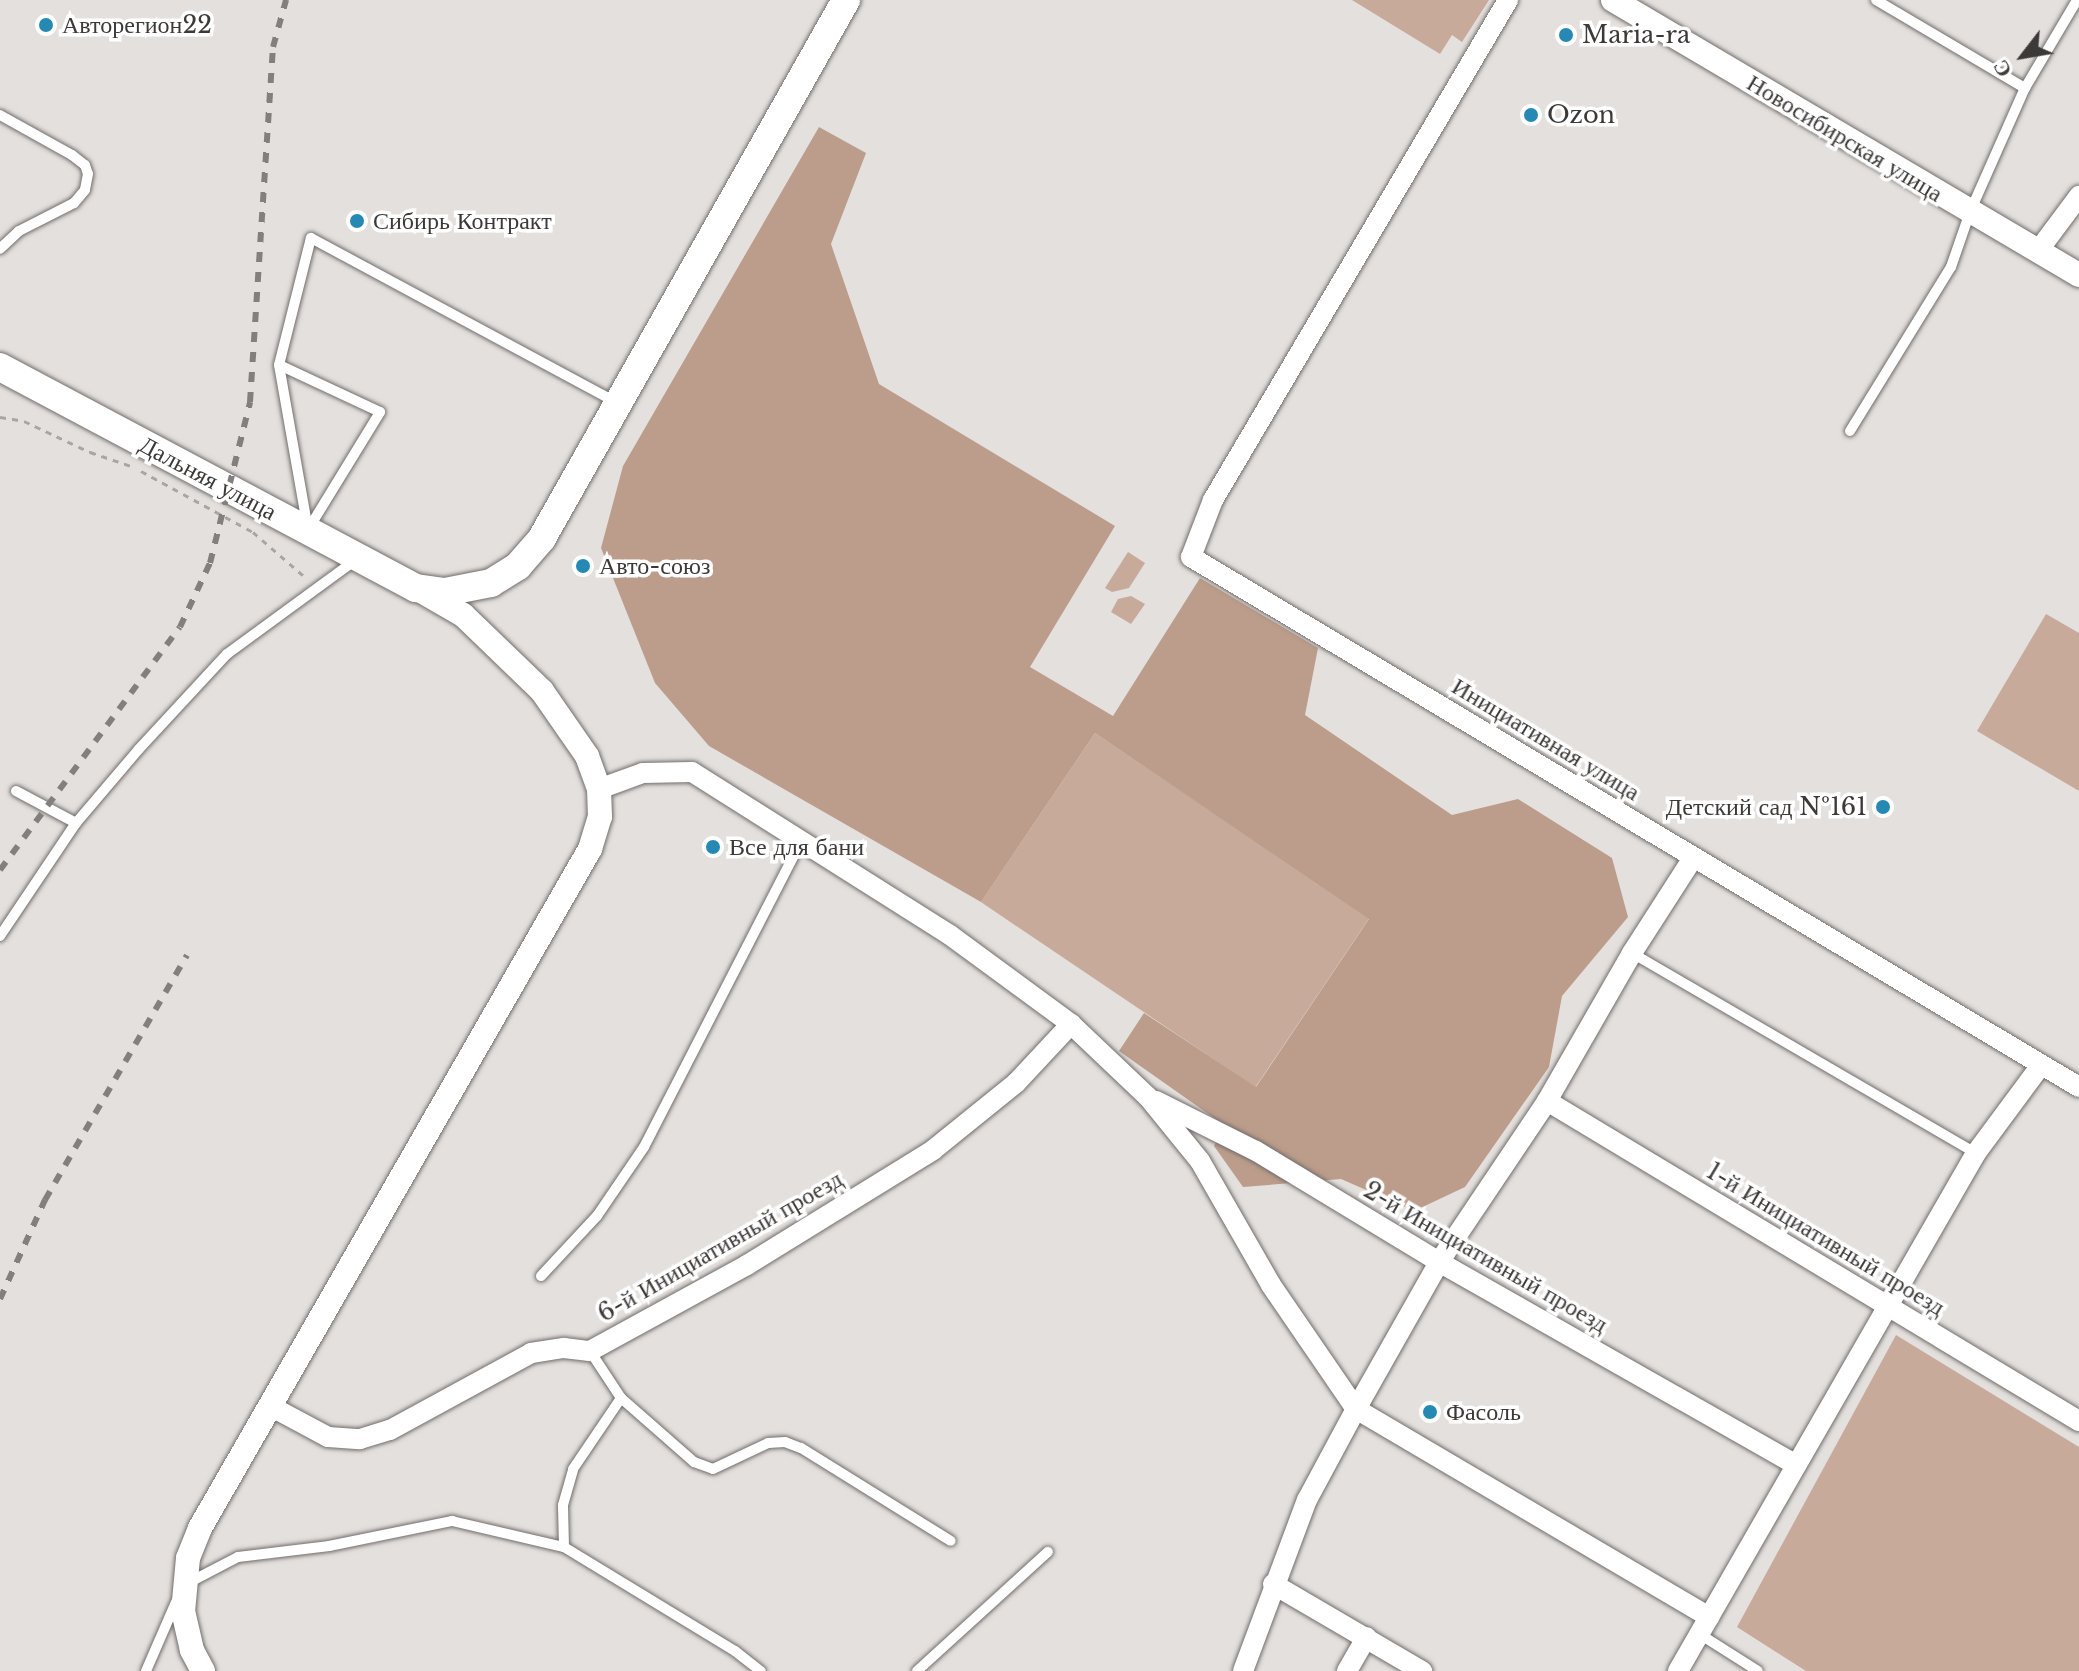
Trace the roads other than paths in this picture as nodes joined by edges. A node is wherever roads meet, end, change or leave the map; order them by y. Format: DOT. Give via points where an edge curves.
graph roads {
  1 [pos="846,0"];
  2 [pos="1508,0"];
  3 [pos="1613,0"];
  4 [pos="1876,0"];
  5 [pos="2077,0"];
  6 [pos="2025,88"];
  7 [pos="0,115"];
  8 [pos="2079,196"];
  9 [pos="1970,212"];
  10 [pos="0,249"];
  11 [pos="2038,251"];
  12 [pos="2079,275"];
  13 [pos="279,365"];
  14 [pos="0,367"];
  15 [pos="618,403"];
  16 [pos="1850,431"];
  17 [pos="308,530"];
  18 [pos="359,557"];
  19 [pos="416,588"];
  20 [pos="599,789"];
  21 [pos="16,791"];
  22 [pos="76,823"];
  23 [pos="801,841"];
  24 [pos="1693,858"];
  25 [pos="0,936"];
  26 [pos="1632,953"];
  27 [pos="1071,1024"];
  28 [pos="2041,1065"];
  29 [pos="2079,1087"];
  30 [pos="1148,1097"];
  31 [pos="1547,1101"];
  32 [pos="1976,1153"];
  33 [pos="1439,1262"];
  34 [pos="541,1276"];
  35 [pos="1888,1306"];
  36 [pos="590,1351"];
  37 [pos="621,1398"];
  38 [pos="270,1406"];
  39 [pos="1356,1409"];
  40 [pos="2079,1421"];
  41 [pos="1795,1464"];
  42 [pos="951,1541"];
  43 [pos="564,1547"];
  44 [pos="1048,1552"];
  45 [pos="1273,1584"];
  46 [pos="183,1586"];
  47 [pos="1705,1626"];
  48 [pos="1367,1637"];
  49 [pos="146,1671"];
  50 [pos="203,1671"];
  51 [pos="761,1671"];
  52 [pos="917,1671"];
  53 [pos="1243,1671"];
  54 [pos="1347,1671"];
  55 [pos="1422,1671"];
  56 [pos="1678,1671"];
  57 [pos="1758,1671"];
  1 -- 15 [label="main road"];
  2 -- 24 [label="street, Инициативная улица" via="1213,500 1191,557"];
  3 -- 9 [label="street, Новосибирская улица"];
  4 -- 6 [label="lane"];
  5 -- 6 [label="lane"];
  6 -- 9 [label="lane"];
  7 -- 10 [label="lane" via="72,155 88,174 85,190 74,203 19,231"];
  8 -- 11 [label="street"];
  9 -- 11 [label="street, Новосибирская улица"];
  9 -- 16 [label="lane" via="1951,267"];
  11 -- 12 [label="street, Новосибирская улица"];
  13 -- 15 [label="lane" via="311,238"];
  13 -- 17 [label="lane"];
  13 -- 17 [label="lane" via="380,412"];
  14 -- 17 [label="main road, Дальняя улица"];
  15 -- 19 [label="main road" via="542,538 518,566 468,591"];
  17 -- 18 [label="main road, Дальняя улица"];
  18 -- 19 [label="main road, Дальняя улица"];
  18 -- 22 [label="lane" via="227,654"];
  19 -- 20 [label="street" via="463,615 542,691 587,756"];
  20 -- 23 [label="street" via="643,773 692,772"];
  20 -- 38 [label="street" via="600,817 590,849"];
  21 -- 22 [label="lane"];
  22 -- 25 [label="lane"];
  23 -- 27 [label="street" via="950,935"];
  23 -- 34 [label="lane" via="644,1147 597,1216"];
  24 -- 26 [label="street"];
  24 -- 28 [label="street, Инициативная улица"];
  26 -- 31 [label="street"];
  26 -- 32 [label="lane"];
  27 -- 30 [label="street"];
  27 -- 36 [label="street, 6-й Инициативный проезд" via="1016,1083 933,1150 747,1265"];
  28 -- 29 [label="street, Инициативная улица"];
  28 -- 32 [label="street"];
  30 -- 33 [label="street, 2-й Инициативный проезд" via="1256,1151"];
  30 -- 39 [label="street" via="1200,1161 1271,1285"];
  31 -- 33 [label="street"];
  31 -- 35 [label="street, 1-й Инициативный проезд"];
  32 -- 35 [label="street"];
  33 -- 39 [label="street"];
  33 -- 41 [label="street, 2-й Инициативный проезд"];
  35 -- 40 [label="street, 1-й Инициативный проезд"];
  35 -- 41 [label="street"];
  36 -- 37 [label="lane"];
  36 -- 38 [label="street, 6-й Инициативный проезд" via="531,1353 390,1430 360,1439 328,1437"];
  37 -- 42 [label="lane" via="694,1462 713,1469 768,1443 785,1442"];
  37 -- 43 [label="lane" via="573,1469 563,1505"];
  38 -- 46 [label="street" via="200,1528"];
  39 -- 45 [label="street" via="1307,1500"];
  39 -- 47 [label="street"];
  41 -- 47 [label="street"];
  43 -- 46 [label="lane" via="452,1521 329,1546 238,1557"];
  43 -- 51 [label="lane"];
  44 -- 52 [label="lane"];
  45 -- 48 [label="street"];
  45 -- 53 [label="street"];
  46 -- 49 [label="lane"];
  46 -- 50 [label="street" via="183,1612"];
  47 -- 56 [label="street"];
  47 -- 57 [label="lane"];
  48 -- 54 [label="street"];
  48 -- 55 [label="street"];
}
